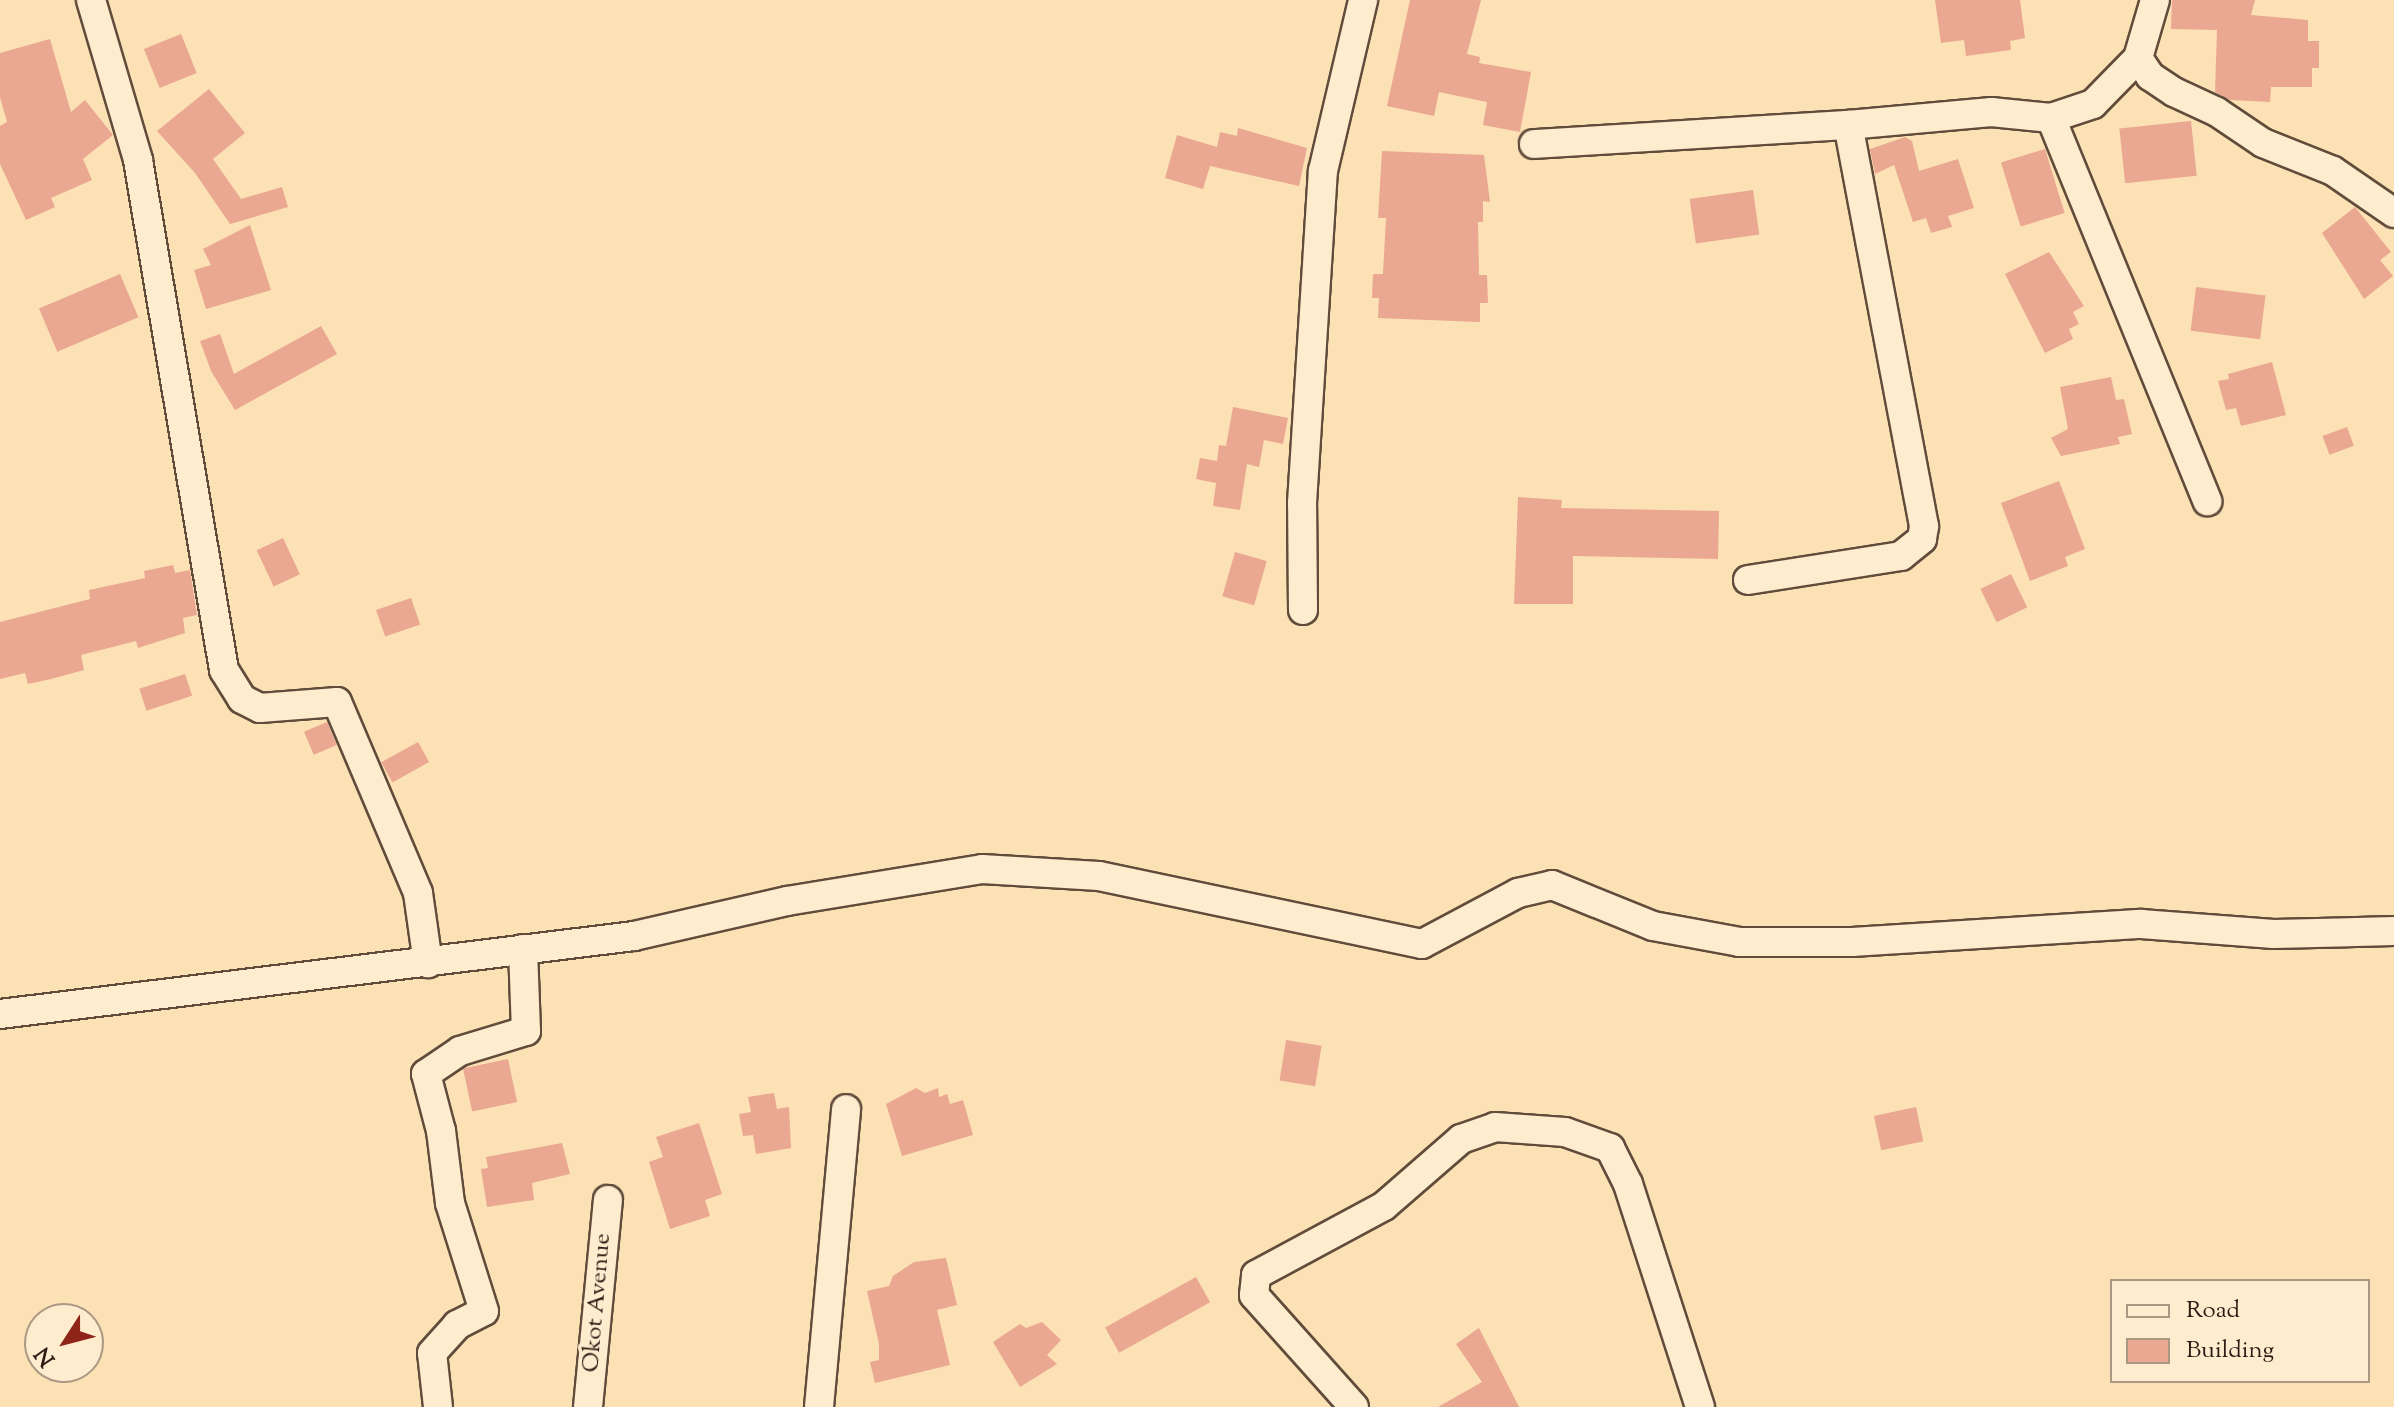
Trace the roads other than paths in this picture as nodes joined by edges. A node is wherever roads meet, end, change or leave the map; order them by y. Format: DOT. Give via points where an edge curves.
graph roads {
  1 [pos="91,0"];
  2 [pos="1363,0"];
  3 [pos="2155,0"];
  4 [pos="2138,58"];
  5 [pos="2051,118"];
  6 [pos="1848,125"];
  7 [pos="1534,144"];
  8 [pos="2394,213"];
  9 [pos="2207,501"];
  10 [pos="1748,580"];
  11 [pos="1303,610"];
  12 [pos="2394,931"];
  13 [pos="523,949"];
  14 [pos="428,963"];
  15 [pos="0,1014"];
  16 [pos="846,1109"];
  17 [pos="608,1200"];
  18 [pos="438,1407"];
  19 [pos="588,1407"];
  20 [pos="819,1407"];
  21 [pos="1354,1407"];
  22 [pos="1700,1407"];
  1 -- 14 [label="street" via="138,160 224,670 242,699 260,708 337,702 418,893"];
  2 -- 11 [label="street" via="1323,171 1302,503"];
  3 -- 4 [label="street"];
  4 -- 5 [label="street" via="2093,104"];
  4 -- 8 [label="street" via="2150,76 2174,92 2217,112 2263,143 2333,171"];
  5 -- 6 [label="street" via="1991,112"];
  5 -- 9 [label="street"];
  6 -- 7 [label="street"];
  6 -- 10 [label="street" via="1924,526 1922,539 1901,556"];
  12 -- 13 [label="street" via="2274,934 2141,924 1852,942 1739,942 1653,926 1552,885 1518,893 1422,944 1099,876 982,869 787,901 634,936"];
  13 -- 14 [label="street"];
  13 -- 18 [label="street" via="526,1031 460,1051 426,1074 441,1131 450,1203 484,1311 457,1325 432,1353"];
  14 -- 15 [label="street"];
  16 -- 20 [label="street"];
  17 -- 19 [label="street, Okot Avenue"];
  21 -- 22 [label="street" via="1254,1295 1256,1275 1384,1206 1461,1139 1495,1127 1565,1132 1610,1148 1628,1184"];
}
